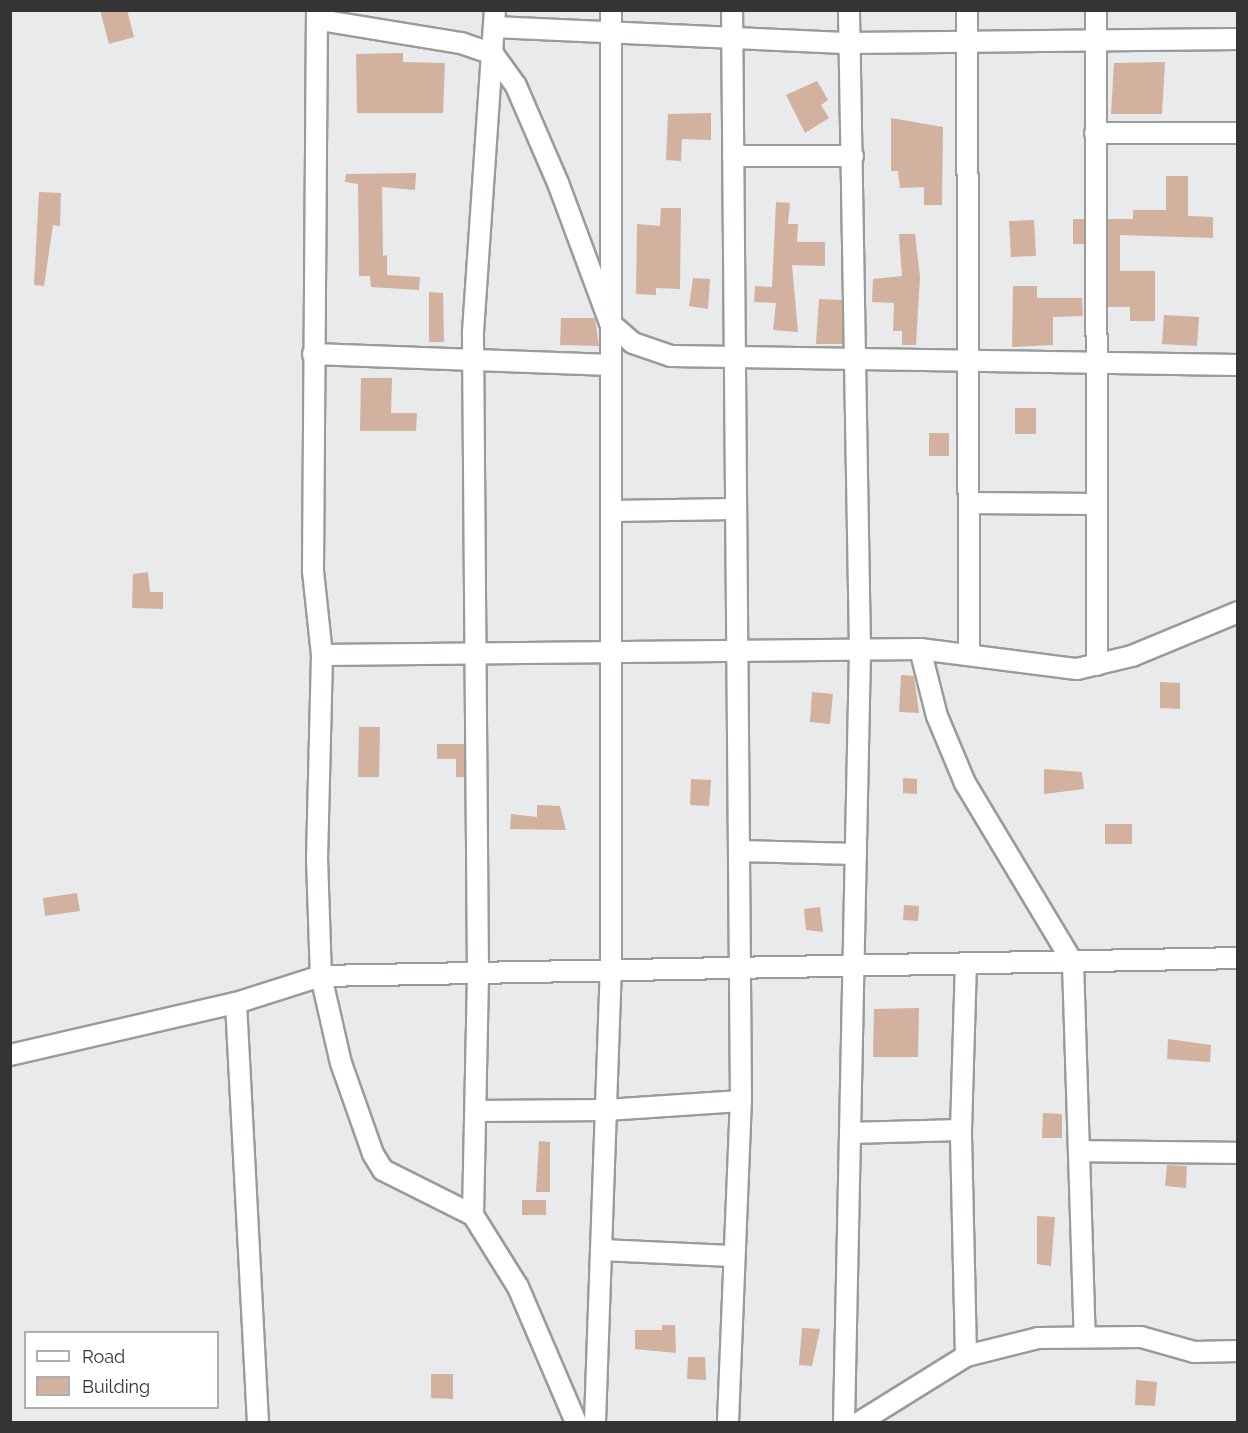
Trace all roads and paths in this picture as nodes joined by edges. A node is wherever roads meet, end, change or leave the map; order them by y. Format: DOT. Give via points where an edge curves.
graph roads {
  1 [pos="611,10"];
  2 [pos="732,10"];
  3 [pos="849,10"];
  4 [pos="967,10"];
  5 [pos="1096,10"];
  6 [pos="318,15"];
  7 [pos="494,19"];
  8 [pos="610,31"];
  9 [pos="732,35"];
  10 [pos="1238,39"];
  11 [pos="1095,40"];
  12 [pos="850,43"];
  13 [pos="967,43"];
  14 [pos="493,54"];
  15 [pos="1095,133"];
  16 [pos="1238,133"];
  17 [pos="733,156"];
  18 [pos="853,156"];
  19 [pos="610,323"];
  20 [pos="313,354"];
  21 [pos="734,357"];
  22 [pos="473,360"];
  23 [pos="858,360"];
  24 [pos="971,361"];
  25 [pos="1094,363"];
  26 [pos="611,365"];
  27 [pos="1238,365"];
  28 [pos="969,503"];
  29 [pos="1095,504"];
  30 [pos="734,508"];
  31 [pos="611,511"];
  32 [pos="1238,612"];
  33 [pos="860,649"];
  34 [pos="920,649"];
  35 [pos="735,651"];
  36 [pos="611,652"];
  37 [pos="969,652"];
  38 [pos="476,654"];
  39 [pos="322,655"];
  40 [pos="1097,665"];
  41 [pos="739,851"];
  42 [pos="856,854"];
  43 [pos="1238,958"];
  44 [pos="1073,963"];
  45 [pos="966,964"];
  46 [pos="854,966"];
  47 [pos="738,967"];
  48 [pos="611,972"];
  49 [pos="478,974"];
  50 [pos="321,976"];
  51 [pos="236,1002"];
  52 [pos="10,1056"];
  53 [pos="741,1101"];
  54 [pos="606,1110"];
  55 [pos="476,1111"];
  56 [pos="961,1130"];
  57 [pos="850,1133"];
  58 [pos="1079,1151"];
  59 [pos="1238,1153"];
  60 [pos="473,1215"];
  61 [pos="601,1250"];
  62 [pos="732,1256"];
  63 [pos="1085,1337"];
  64 [pos="1238,1351"];
  65 [pos="966,1356"];
  66 [pos="258,1422"];
  67 [pos="576,1422"];
  68 [pos="596,1422"];
  69 [pos="728,1422"];
  70 [pos="844,1422"];
  71 [pos="861,1422"];
  1 -- 8 [label="street"];
  2 -- 9 [label="street"];
  3 -- 12 [label="street"];
  4 -- 13 [label="street"];
  5 -- 11 [label="street"];
  6 -- 14 [label="street" via="461,43"];
  6 -- 20 [label="street"];
  7 -- 8 [label="street"];
  7 -- 14 [label="street"];
  8 -- 9 [label="street"];
  8 -- 19 [label="street"];
  9 -- 12 [label="street"];
  9 -- 17 [label="street"];
  10 -- 11 [label="street"];
  11 -- 13 [label="street"];
  11 -- 15 [label="street"];
  12 -- 13 [label="street"];
  12 -- 18 [label="street"];
  13 -- 24 [label="street"];
  14 -- 19 [label="street" via="516,86 554,172"];
  14 -- 22 [label="street"];
  15 -- 16 [label="street"];
  15 -- 25 [label="street"];
  17 -- 18 [label="street"];
  17 -- 21 [label="street"];
  18 -- 23 [label="street"];
  19 -- 21 [label="street" via="633,343 671,356"];
  19 -- 26 [label="street"];
  20 -- 22 [label="street"];
  20 -- 39 [label="street" via="313,572"];
  21 -- 23 [label="street"];
  21 -- 30 [label="street"];
  22 -- 26 [label="street"];
  22 -- 38 [label="street"];
  23 -- 24 [label="street"];
  23 -- 33 [label="street"];
  24 -- 25 [label="street"];
  24 -- 28 [label="street"];
  25 -- 27 [label="street"];
  25 -- 29 [label="street"];
  26 -- 31 [label="street"];
  28 -- 29 [label="street"];
  28 -- 37 [label="street"];
  29 -- 40 [label="street"];
  30 -- 31 [label="street"];
  30 -- 35 [label="street"];
  31 -- 36 [label="street"];
  32 -- 40 [label="street" via="1132,656"];
  33 -- 34 [label="street"];
  33 -- 35 [label="street"];
  33 -- 42 [label="street"];
  34 -- 37 [label="street"];
  34 -- 44 [label="street" via="937,716 965,783"];
  35 -- 36 [label="street"];
  35 -- 41 [label="street"];
  36 -- 38 [label="street"];
  36 -- 48 [label="street"];
  37 -- 40 [label="street" via="1057,669"];
  38 -- 39 [label="street"];
  38 -- 49 [label="street"];
  39 -- 50 [label="street" via="317,858"];
  41 -- 42 [label="street"];
  41 -- 47 [label="street"];
  42 -- 46 [label="street"];
  43 -- 44 [label="street"];
  44 -- 45 [label="street"];
  44 -- 58 [label="street"];
  45 -- 46 [label="street"];
  45 -- 56 [label="street"];
  46 -- 47 [label="street"];
  46 -- 57 [label="street"];
  47 -- 48 [label="street"];
  47 -- 53 [label="street"];
  48 -- 49 [label="street"];
  48 -- 54 [label="street"];
  49 -- 50 [label="street"];
  49 -- 55 [label="street"];
  50 -- 51 [label="street"];
  50 -- 60 [label="street" via="354,1104 383,1170"];
  51 -- 52 [label="street"];
  51 -- 66 [label="street"];
  53 -- 54 [label="street"];
  53 -- 62 [label="street"];
  54 -- 55 [label="street"];
  54 -- 61 [label="street"];
  55 -- 60 [label="street"];
  56 -- 57 [label="street"];
  56 -- 65 [label="street"];
  57 -- 70 [label="street"];
  58 -- 59 [label="street"];
  58 -- 63 [label="street"];
  60 -- 67 [label="street" via="518,1287"];
  61 -- 62 [label="street"];
  61 -- 68 [label="street"];
  62 -- 69 [label="street"];
  63 -- 64 [label="street" via="1141,1337 1194,1352"];
  63 -- 65 [label="street" via="1038,1338"];
  65 -- 71 [label="street"];
}
